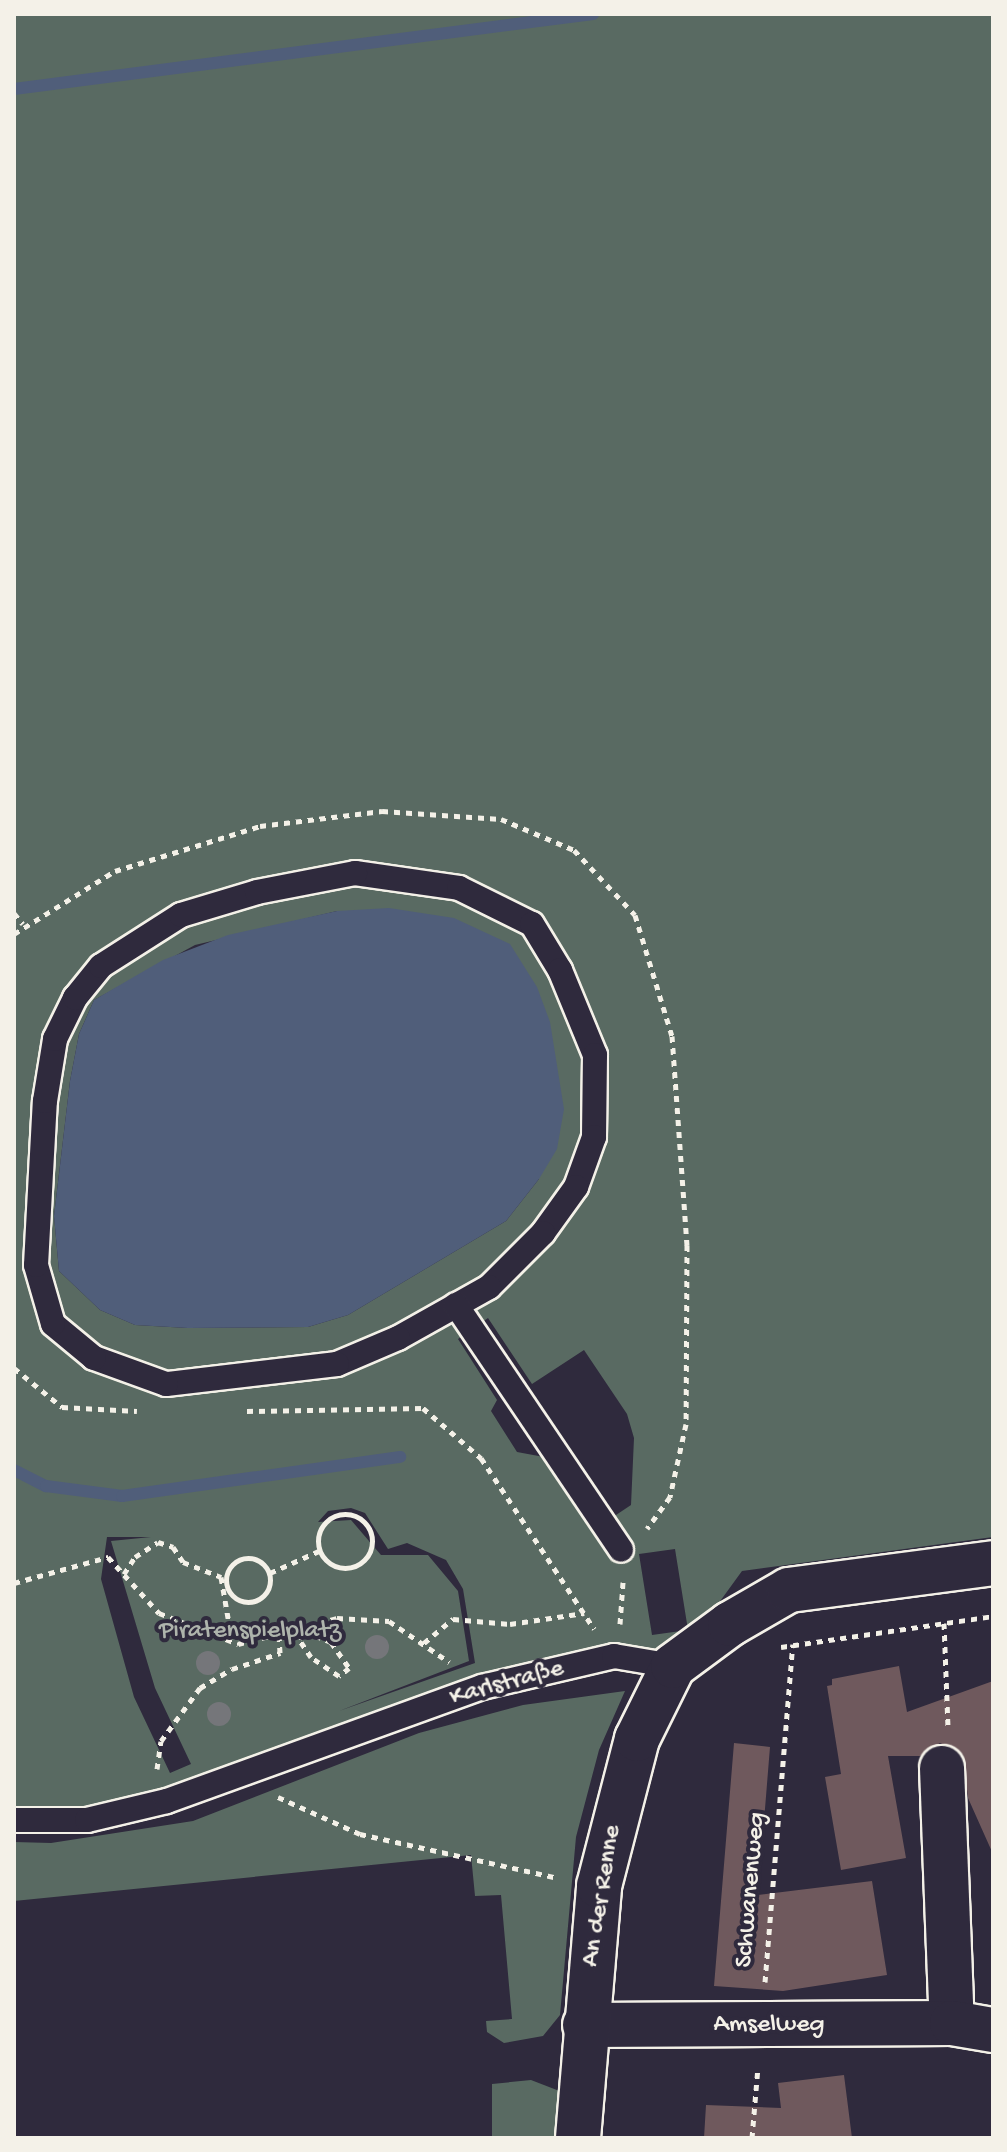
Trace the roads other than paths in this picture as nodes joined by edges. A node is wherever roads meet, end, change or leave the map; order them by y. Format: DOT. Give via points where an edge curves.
graph roads {
  1 [pos="456,1305"];
  2 [pos="621,1550"];
  3 [pos="993,1563"];
  4 [pos="673,1666"];
  5 [pos="942,1768"];
  6 [pos="14,1820"];
  7 [pos="585,2025"];
  8 [pos="973,2026"];
  9 [pos="578,2138"];
  1 -- 1 [label="lane" via="489,1287 543,1233 576,1187 594,1137 595,1055 560,970 532,924 459,888 355,873 257,892 181,915 101,966 75,998 55,1039 45,1101 36,1265 53,1324 94,1358 166,1384 337,1364"];
  1 -- 2 [label="lane"];
  3 -- 4 [label="street" via="789,1590"];
  4 -- 6 [label="lane, Karlstraße" via="614,1656 482,1687 167,1801 87,1820"];
  4 -- 7 [label="street, An der Renne" via="637,1739 599,1886"];
  5 -- 8 [label="street, Amselweg"];
  7 -- 8 [label="street, Amselweg"];
  7 -- 9 [label="street, An der Renne"];
}
